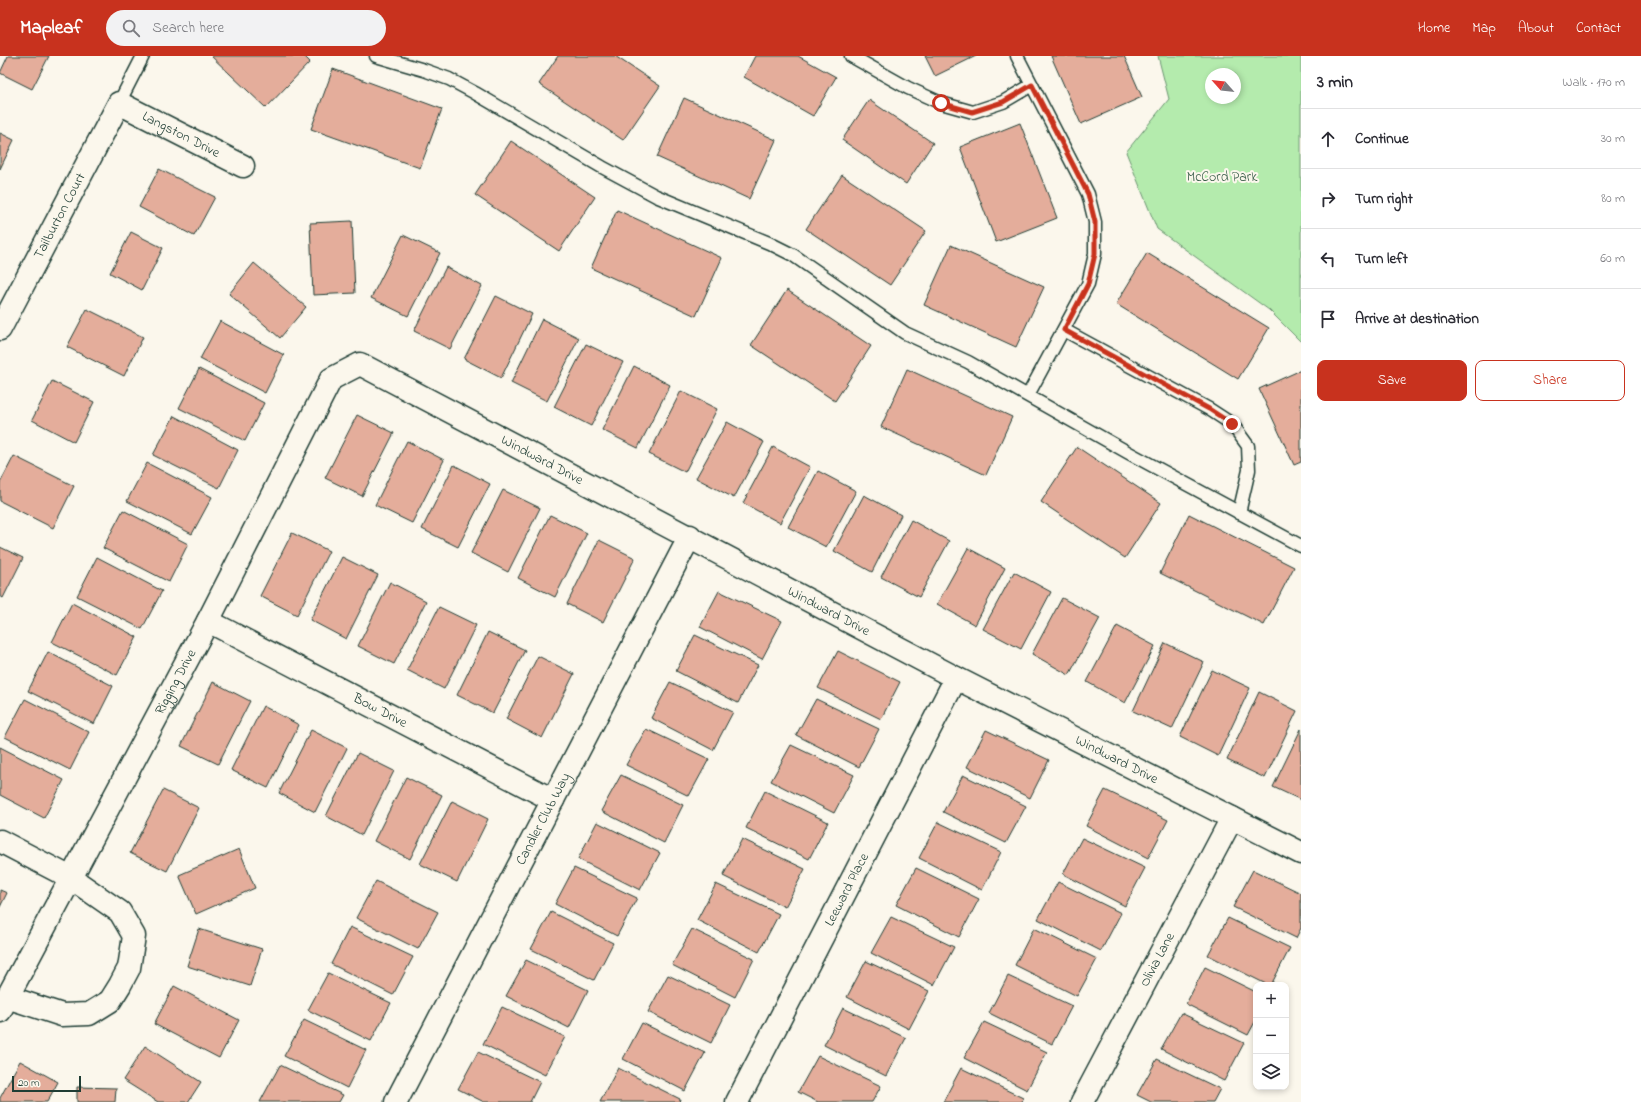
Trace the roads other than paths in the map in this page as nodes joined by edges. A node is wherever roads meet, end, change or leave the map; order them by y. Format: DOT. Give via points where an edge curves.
graph roads {
  1 [pos="143,56"];
  2 [pos="376,56"];
  3 [pos="851,56"];
  4 [pos="1017,56"];
  5 [pos="1032,85"];
  6 [pos="119,103"];
  7 [pos="243,166"];
  8 [pos="0,329"];
  9 [pos="1064,330"];
  10 [pos="360,364"];
  11 [pos="1028,395"];
  12 [pos="1239,513"];
  13 [pos="690,536"];
  14 [pos="1301,546"];
  15 [pos="208,620"];
  16 [pos="956,678"];
  17 [pos="553,800"];
  18 [pos="1232,818"];
  19 [pos="0,841"];
  20 [pos="1301,853"];
  21 [pos="71,878"];
  22 [pos="4,1004"];
  23 [pos="396,1102"];
  24 [pos="737,1102"];
  25 [pos="1082,1102"];
  1 -- 6 [label="lane"];
  2 -- 11 [label="lane" via="449,80 656,196 769,243 792,255 905,333 968,362"];
  3 -- 5 [label="lane" via="908,88 941,103 972,112 1003,102"];
  4 -- 5 [label="lane"];
  5 -- 9 [label="lane" via="1088,194 1095,222 1095,254 1088,284"];
  6 -- 7 [label="street, Langston Drive"];
  6 -- 8 [label="street, Tailburton Court"];
  9 -- 11 [label="lane"];
  9 -- 12 [label="lane" via="1232,424 1248,446 1249,470"];
  10 -- 13 [label="street, Windward Drive"];
  10 -- 15 [label="street, Rigging Drive" via="330,379"];
  11 -- 12 [label="lane"];
  12 -- 14 [label="lane"];
  13 -- 16 [label="street, Windward Drive"];
  13 -- 17 [label="street, Candler Club Way"];
  15 -- 17 [label="street, Bow Drive"];
  15 -- 21 [label="street, Rigging Drive"];
  16 -- 18 [label="street, Windward Drive"];
  16 -- 24 [label="street, Leeward Place"];
  17 -- 23 [label="street, Candler Club Way"];
  18 -- 20 [label="street, Windward Drive"];
  18 -- 25 [label="street, Olivia Lane"];
  19 -- 21 [label="street"];
  21 -- 22 [label="street, Rigging Drive"];
  21 -- 22 [label="street" via="120,912 134,936 129,968 110,1000 89,1014 62,1015"];
}
